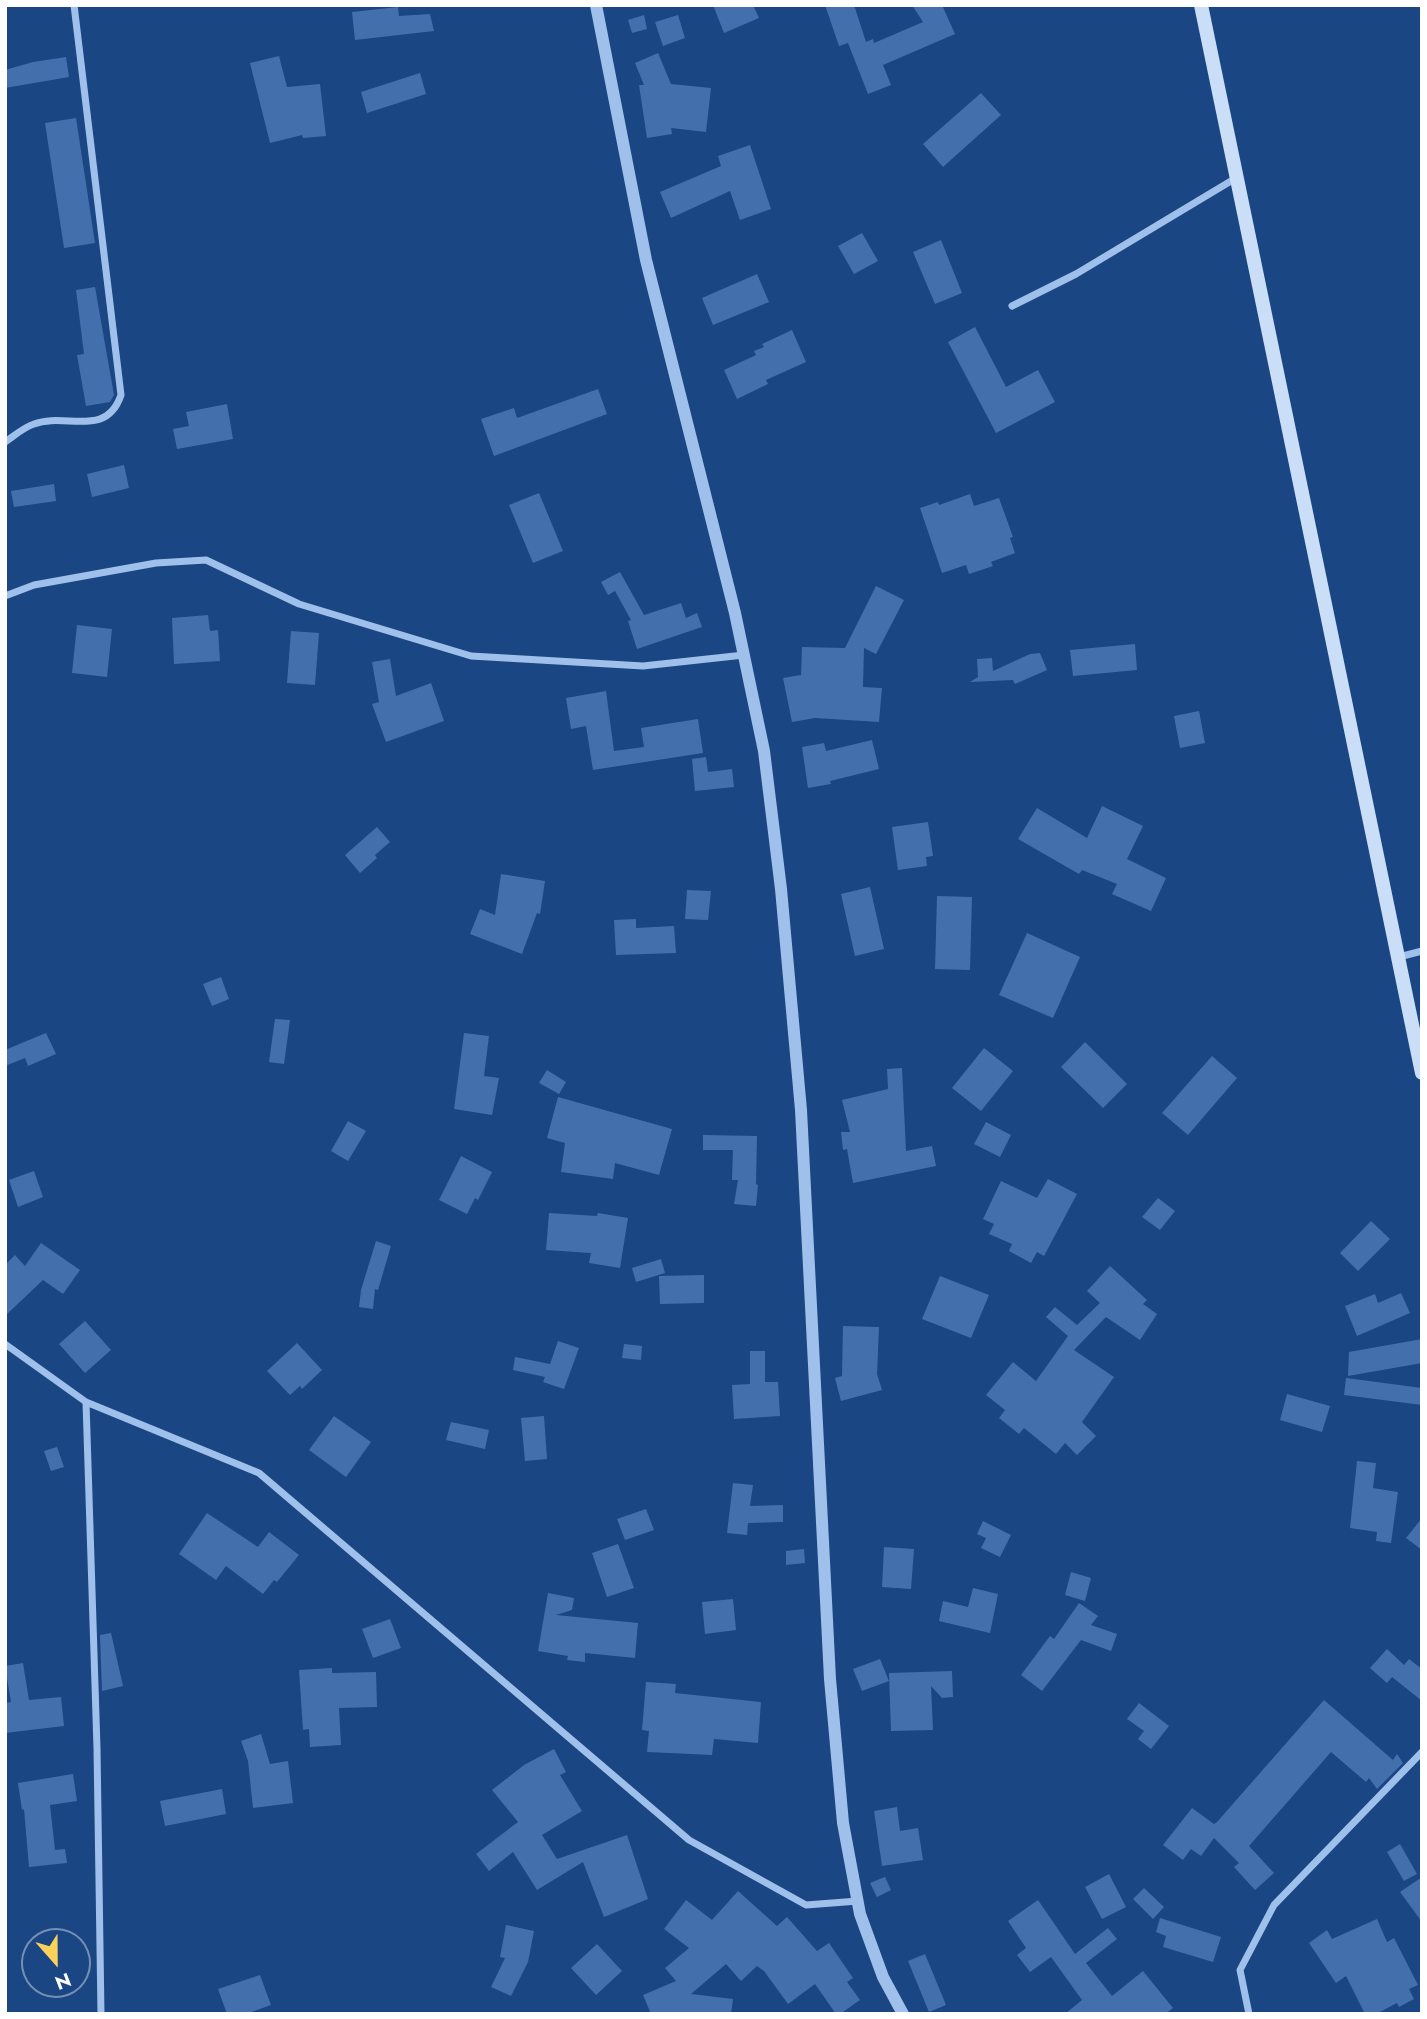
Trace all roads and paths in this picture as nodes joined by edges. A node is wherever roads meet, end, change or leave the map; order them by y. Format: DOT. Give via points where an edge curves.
graph roads {
  1 [pos="74,5"];
  2 [pos="596,5"];
  3 [pos="1200,5"];
  4 [pos="1236,177"];
  5 [pos="1012,306"];
  6 [pos="5,442"];
  7 [pos="5,596"];
  8 [pos="744,654"];
  9 [pos="1422,951"];
  10 [pos="1399,957"];
  11 [pos="1422,1073"];
  12 [pos="5,1344"];
  13 [pos="86,1402"];
  14 [pos="1422,1752"];
  15 [pos="858,1901"];
  16 [pos="101,2014"];
  17 [pos="903,2014"];
  18 [pos="1249,2014"];
  1 -- 6 [label="street" via="121,395 106,418 33,424"];
  2 -- 8 [label="street" via="646,260"];
  3 -- 4 [label="main road"];
  4 -- 5 [label="street" via="1076,274"];
  4 -- 10 [label="main road"];
  7 -- 8 [label="street" via="34,585 156,563 206,561 299,604 471,656 643,666"];
  8 -- 15 [label="street" via="764,751 781,889 801,1110 830,1679 843,1823"];
  9 -- 10 [label="street"];
  10 -- 11 [label="main road"];
  12 -- 13 [label="street"];
  13 -- 15 [label="street" via="259,1473 689,1840 806,1905"];
  13 -- 16 [label="street"];
  14 -- 18 [label="street" via="1273,1905 1240,1970"];
  15 -- 17 [label="street" via="883,1978"];
}
